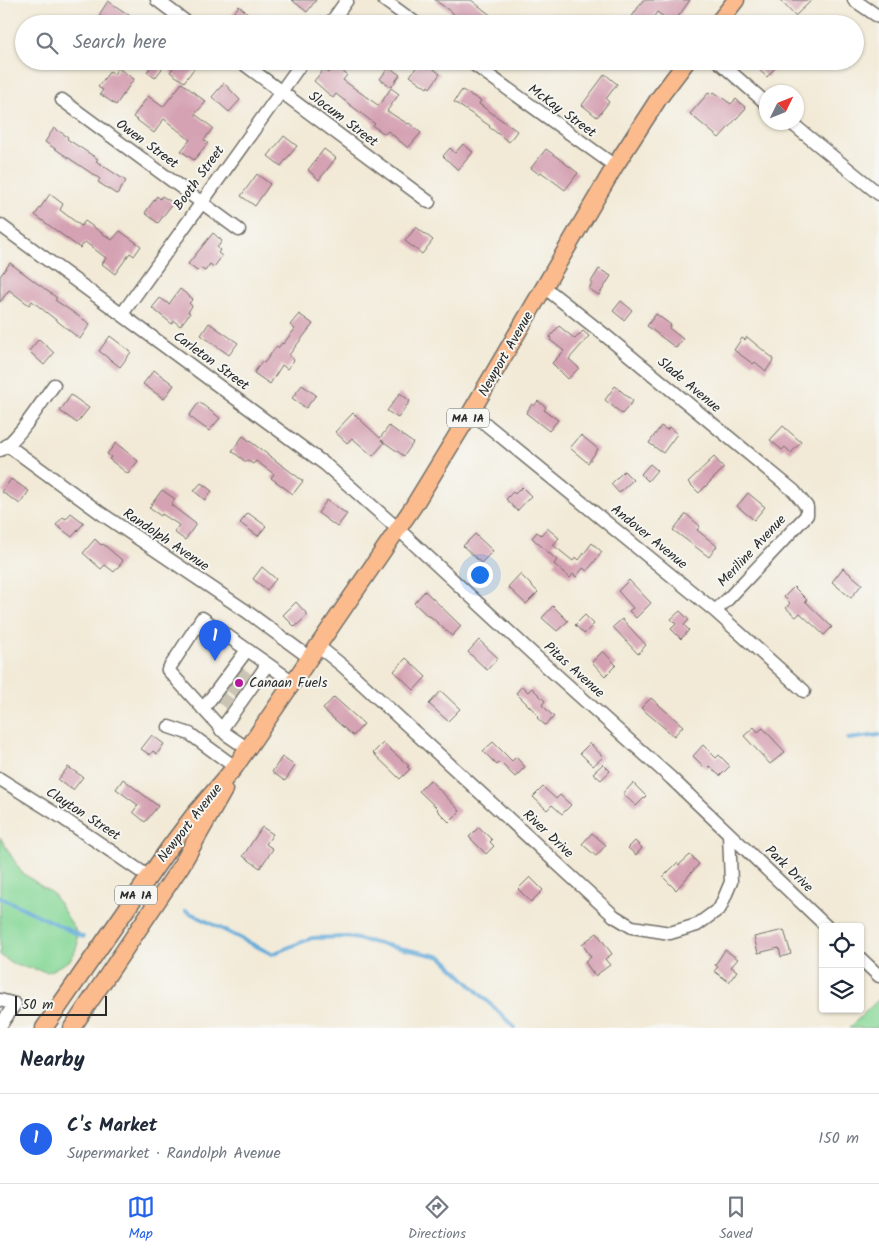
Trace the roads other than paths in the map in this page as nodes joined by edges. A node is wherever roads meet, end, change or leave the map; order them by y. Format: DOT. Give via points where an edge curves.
graph roads {
  1 [pos="157,0"];
  2 [pos="347,0"];
  3 [pos="384,0"];
  4 [pos="736,0"];
  5 [pos="854,0"];
  6 [pos="177,15"];
  7 [pos="336,15"];
  8 [pos="405,15"];
  9 [pos="724,15"];
  10 [pos="879,17"];
  11 [pos="252,70"];
  12 [pos="296,70"];
  13 [pos="481,70"];
  14 [pos="679,70"];
  15 [pos="728,70"];
  16 [pos="281,91"];
  17 [pos="759,97"];
  18 [pos="62,100"];
  19 [pos="800,130"];
  20 [pos="615,166"];
  21 [pos="879,194"];
  22 [pos="201,202"];
  23 [pos="429,202"];
  24 [pos="1,227"];
  25 [pos="238,230"];
  26 [pos="544,287"];
  27 [pos="122,314"];
  28 [pos="54,385"];
  29 [pos="471,412"];
  30 [pos="3,449"];
  31 [pos="808,510"];
  32 [pos="398,529"];
  33 [pos="715,611"];
  34 [pos="247,650"];
  35 [pos="314,652"];
  36 [pos="267,665"];
  37 [pos="244,676"];
  38 [pos="293,682"];
  39 [pos="234,689"];
  40 [pos="804,690"];
  41 [pos="225,701"];
  42 [pos="203,709"];
  43 [pos="170,727"];
  44 [pos="222,730"];
  45 [pos="248,749"];
  46 [pos="235,767"];
  47 [pos="0,779"];
  48 [pos="729,834"];
  49 [pos="149,877"];
  50 [pos="823,923"];
  51 [pos="864,962"];
  52 [pos="879,976"];
  53 [pos="0,1000"];
  54 [pos="0,1026"];
  55 [pos="44,1028"];
  56 [pos="72,1028"];
  1 -- 6 [label="street"];
  2 -- 7 [label="street"];
  3 -- 8 [label="street"];
  4 -- 9 [label="main road"];
  5 -- 10 [label="street"];
  11 -- 16 [label="street, Slocum Street"];
  12 -- 16 [label="street, Booth Street"];
  13 -- 20 [label="street, McKay Street"];
  14 -- 20 [label="main road, Newport Avenue / MA 1A"];
  15 -- 17 [label="street"];
  16 -- 22 [label="street, Booth Street"];
  16 -- 23 [label="street, Slocum Street"];
  18 -- 22 [label="street, Owen Street"];
  19 -- 21 [label="street"];
  20 -- 26 [label="main road, Newport Avenue / MA 1A"];
  22 -- 25 [label="street, Owen Street"];
  22 -- 27 [label="street, Booth Street"];
  24 -- 27 [label="street, Carleton Street"];
  26 -- 29 [label="main road, Newport Avenue / MA 1A"];
  26 -- 31 [label="street, Slade Avenue" via="794,491"];
  27 -- 32 [label="street, Carleton Street" via="326,464"];
  28 -- 30 [label="street"];
  29 -- 32 [label="main road, Newport Avenue / MA 1A"];
  29 -- 33 [label="street, Andover Avenue"];
  30 -- 35 [label="street, Randolph Avenue" via="10,447 102,514 246,611"];
  31 -- 33 [label="street, Meriline Avenue" via="807,515"];
  32 -- 35 [label="main road, Newport Avenue / MA 1A"];
  32 -- 48 [label="street, Pitas Avenue"];
  33 -- 40 [label="street, Andover Avenue"];
  34 -- 36 [label="street"];
  34 -- 37 [label="street"];
  34 -- 42 [label="street" via="202,618 168,670"];
  35 -- 38 [label="main road, Newport Avenue / MA 1A"];
  35 -- 48 [label="street, River Drive" via="344,667 614,916 632,927 670,933 697,925 720,908 731,882"];
  36 -- 37 [label="street"];
  36 -- 38 [label="street"];
  37 -- 39 [label="street"];
  37 -- 39 [label="street"];
  38 -- 45 [label="main road, Newport Avenue / MA 1A"];
  39 -- 41 [label="street"];
  39 -- 41 [label="street"];
  41 -- 42 [label="street"];
  41 -- 44 [label="street"];
  42 -- 44 [label="street"];
  43 -- 46 [label="street" via="190,734"];
  44 -- 45 [label="street"];
  45 -- 46 [label="main road, Newport Avenue / MA 1A"];
  46 -- 49 [label="main road, Newport Avenue / MA 1A" via="193,816"];
  46 -- 56 [label="main road, Newport Avenue / MA 1A" via="181,866"];
  47 -- 49 [label="street, Clayton Street"];
  48 -- 50 [label="street, Park Drive"];
  49 -- 55 [label="main road, Newport Avenue / MA 1A"];
  51 -- 52 [label="street"];
  53 -- 54 [label="street" via="15,1004"];
}
